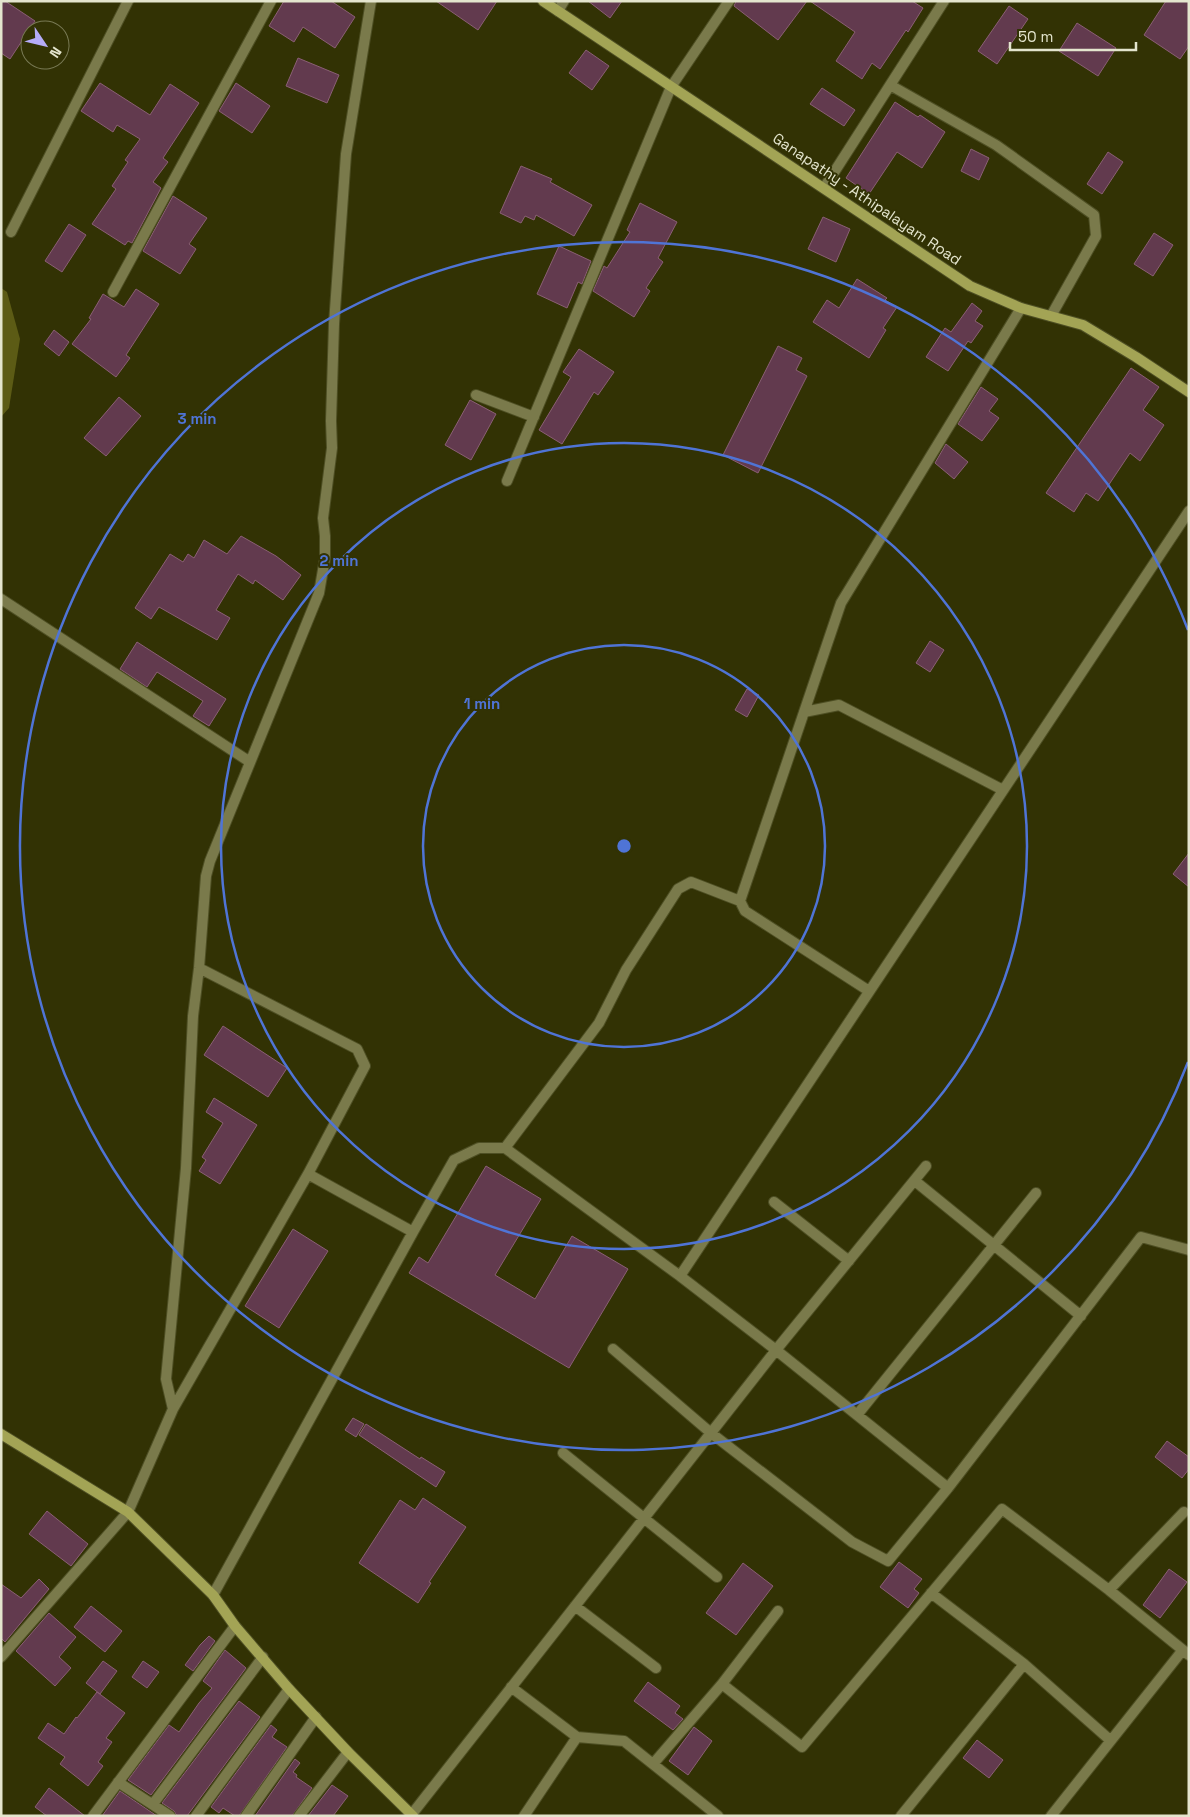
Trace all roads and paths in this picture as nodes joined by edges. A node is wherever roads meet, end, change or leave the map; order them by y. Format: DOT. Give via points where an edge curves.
graph roads {
  1 [pos="128,1"];
  2 [pos="270,1"];
  3 [pos="371,1"];
  4 [pos="543,1"];
  5 [pos="564,1"];
  6 [pos="729,1"];
  7 [pos="944,1"];
  8 [pos="558,11"];
  9 [pos="890,85"];
  10 [pos="671,87"];
  11 [pos="824,188"];
  12 [pos="11,232"];
  13 [pos="113,292"];
  14 [pos="1021,308"];
  15 [pos="1051,316"];
  16 [pos="1189,392"];
  17 [pos="476,395"];
  18 [pos="534,417"];
  19 [pos="507,481"];
  20 [pos="1189,511"];
  21 [pos="1,599"];
  22 [pos="804,712"];
  23 [pos="250,762"];
  24 [pos="1003,790"];
  25 [pos="740,902"];
  26 [pos="199,968"];
  27 [pos="869,991"];
  28 [pos="505,1148"];
  29 [pos="926,1166"];
  30 [pos="308,1174"];
  31 [pos="915,1180"];
  32 [pos="1036,1193"];
  33 [pos="774,1202"];
  34 [pos="413,1232"];
  35 [pos="994,1246"];
  36 [pos="1189,1250"];
  37 [pos="849,1261"];
  38 [pos="680,1276"];
  39 [pos="1081,1316"];
  40 [pos="613,1349"];
  41 [pos="776,1350"];
  42 [pos="173,1409"];
  43 [pos="857,1415"];
  44 [pos="711,1433"];
  45 [pos="1,1434"];
  46 [pos="562,1453"];
  47 [pos="948,1488"];
  48 [pos="128,1512"];
  49 [pos="1184,1512"];
  50 [pos="645,1518"];
  51 [pos="718,1577"];
  52 [pos="1109,1590"];
  53 [pos="931,1593"];
  54 [pos="213,1595"];
  55 [pos="575,1606"];
  56 [pos="778,1612"];
  57 [pos="235,1626"];
  58 [pos="1186,1653"];
  59 [pos="1,1657"];
  60 [pos="263,1657"];
  61 [pos="1024,1664"];
  62 [pos="656,1668"];
  63 [pos="722,1684"];
  64 [pos="511,1688"];
  65 [pos="289,1689"];
  66 [pos="316,1717"];
  67 [pos="576,1737"];
  68 [pos="1110,1740"];
  69 [pos="348,1752"];
  70 [pos="653,1764"];
  71 [pos="118,1782"];
  72 [pos="153,1804"];
  73 [pos="412,1815"];
  74 [pos="93,1816"];
  75 [pos="170,1816"];
  76 [pos="196,1816"];
  77 [pos="246,1816"];
  78 [pos="299,1816"];
  79 [pos="524,1816"];
  80 [pos="718,1816"];
  81 [pos="901,1816"];
  82 [pos="1050,1816"];
  1 -- 12 [label="street"];
  2 -- 13 [label="street"];
  3 -- 23 [label="street" via="346,154 334,324 332,448 323,518 325,558 319,593"];
  4 -- 8 [label="main road, Ganapathy - Athipalayam Road"];
  5 -- 8 [label="street"];
  6 -- 10 [label="street"];
  7 -- 9 [label="street"];
  8 -- 10 [label="main road, Ganapathy - Athipalayam Road"];
  9 -- 11 [label="street"];
  9 -- 15 [label="street" via="996,145 1094,215 1096,236"];
  10 -- 11 [label="main road, Ganapathy - Athipalayam Road"];
  10 -- 18 [label="street"];
  11 -- 14 [label="main road, Ganapathy - Athipalayam Road" via="970,286"];
  14 -- 15 [label="main road, Ganapathy - Athipalayam Road"];
  14 -- 22 [label="street" via="841,603"];
  15 -- 16 [label="main road, Ganapathy - Athipalayam Road" via="1083,325"];
  17 -- 18 [label="street"];
  18 -- 19 [label="street"];
  20 -- 24 [label="street"];
  21 -- 23 [label="street"];
  22 -- 24 [label="street" via="839,705"];
  22 -- 25 [label="street"];
  23 -- 26 [label="street" via="206,876"];
  24 -- 27 [label="street"];
  25 -- 27 [label="street" via="746,911"];
  25 -- 28 [label="street" via="691,882 678,889 626,970 599,1023"];
  26 -- 30 [label="street" via="357,1049 365,1066"];
  26 -- 42 [label="street" via="193,1016 186,1168 166,1379"];
  27 -- 38 [label="street"];
  28 -- 34 [label="street" via="479,1148 454,1160"];
  28 -- 38 [label="street"];
  29 -- 31 [label="street"];
  30 -- 34 [label="street"];
  30 -- 42 [label="street"];
  31 -- 35 [label="street"];
  31 -- 37 [label="street"];
  32 -- 35 [label="street"];
  33 -- 37 [label="street"];
  34 -- 54 [label="street"];
  35 -- 39 [label="street"];
  35 -- 43 [label="street"];
  36 -- 39 [label="street" via="1141,1238"];
  37 -- 41 [label="street"];
  38 -- 41 [label="street"];
  39 -- 47 [label="street"];
  40 -- 44 [label="street"];
  41 -- 43 [label="street"];
  41 -- 44 [label="street"];
  42 -- 48 [label="street"];
  43 -- 47 [label="street"];
  44 -- 47 [label="street" via="852,1542 888,1562"];
  44 -- 50 [label="street"];
  45 -- 48 [label="main road"];
  46 -- 50 [label="street"];
  48 -- 54 [label="main road"];
  48 -- 59 [label="street"];
  49 -- 52 [label="street"];
  50 -- 51 [label="street"];
  50 -- 55 [label="street"];
  52 -- 53 [label="street" via="1002,1509"];
  52 -- 58 [label="street"];
  53 -- 61 [label="street"];
  53 -- 63 [label="street" via="802,1747"];
  54 -- 57 [label="main road"];
  55 -- 62 [label="street"];
  55 -- 64 [label="street"];
  56 -- 63 [label="street"];
  57 -- 60 [label="main road"];
  57 -- 71 [label="street"];
  58 -- 68 [label="street"];
  60 -- 65 [label="main road"];
  60 -- 72 [label="street"];
  61 -- 68 [label="street"];
  61 -- 81 [label="street"];
  63 -- 70 [label="street"];
  64 -- 67 [label="street"];
  64 -- 73 [label="street"];
  65 -- 66 [label="main road"];
  65 -- 76 [label="street"];
  66 -- 69 [label="main road"];
  66 -- 77 [label="street"];
  67 -- 70 [label="street" via="624,1741"];
  67 -- 79 [label="street"];
  68 -- 82 [label="street"];
  69 -- 73 [label="main road"];
  69 -- 78 [label="street"];
  70 -- 80 [label="street"];
  71 -- 72 [label="street"];
  71 -- 74 [label="street"];
  72 -- 75 [label="street"];
}
